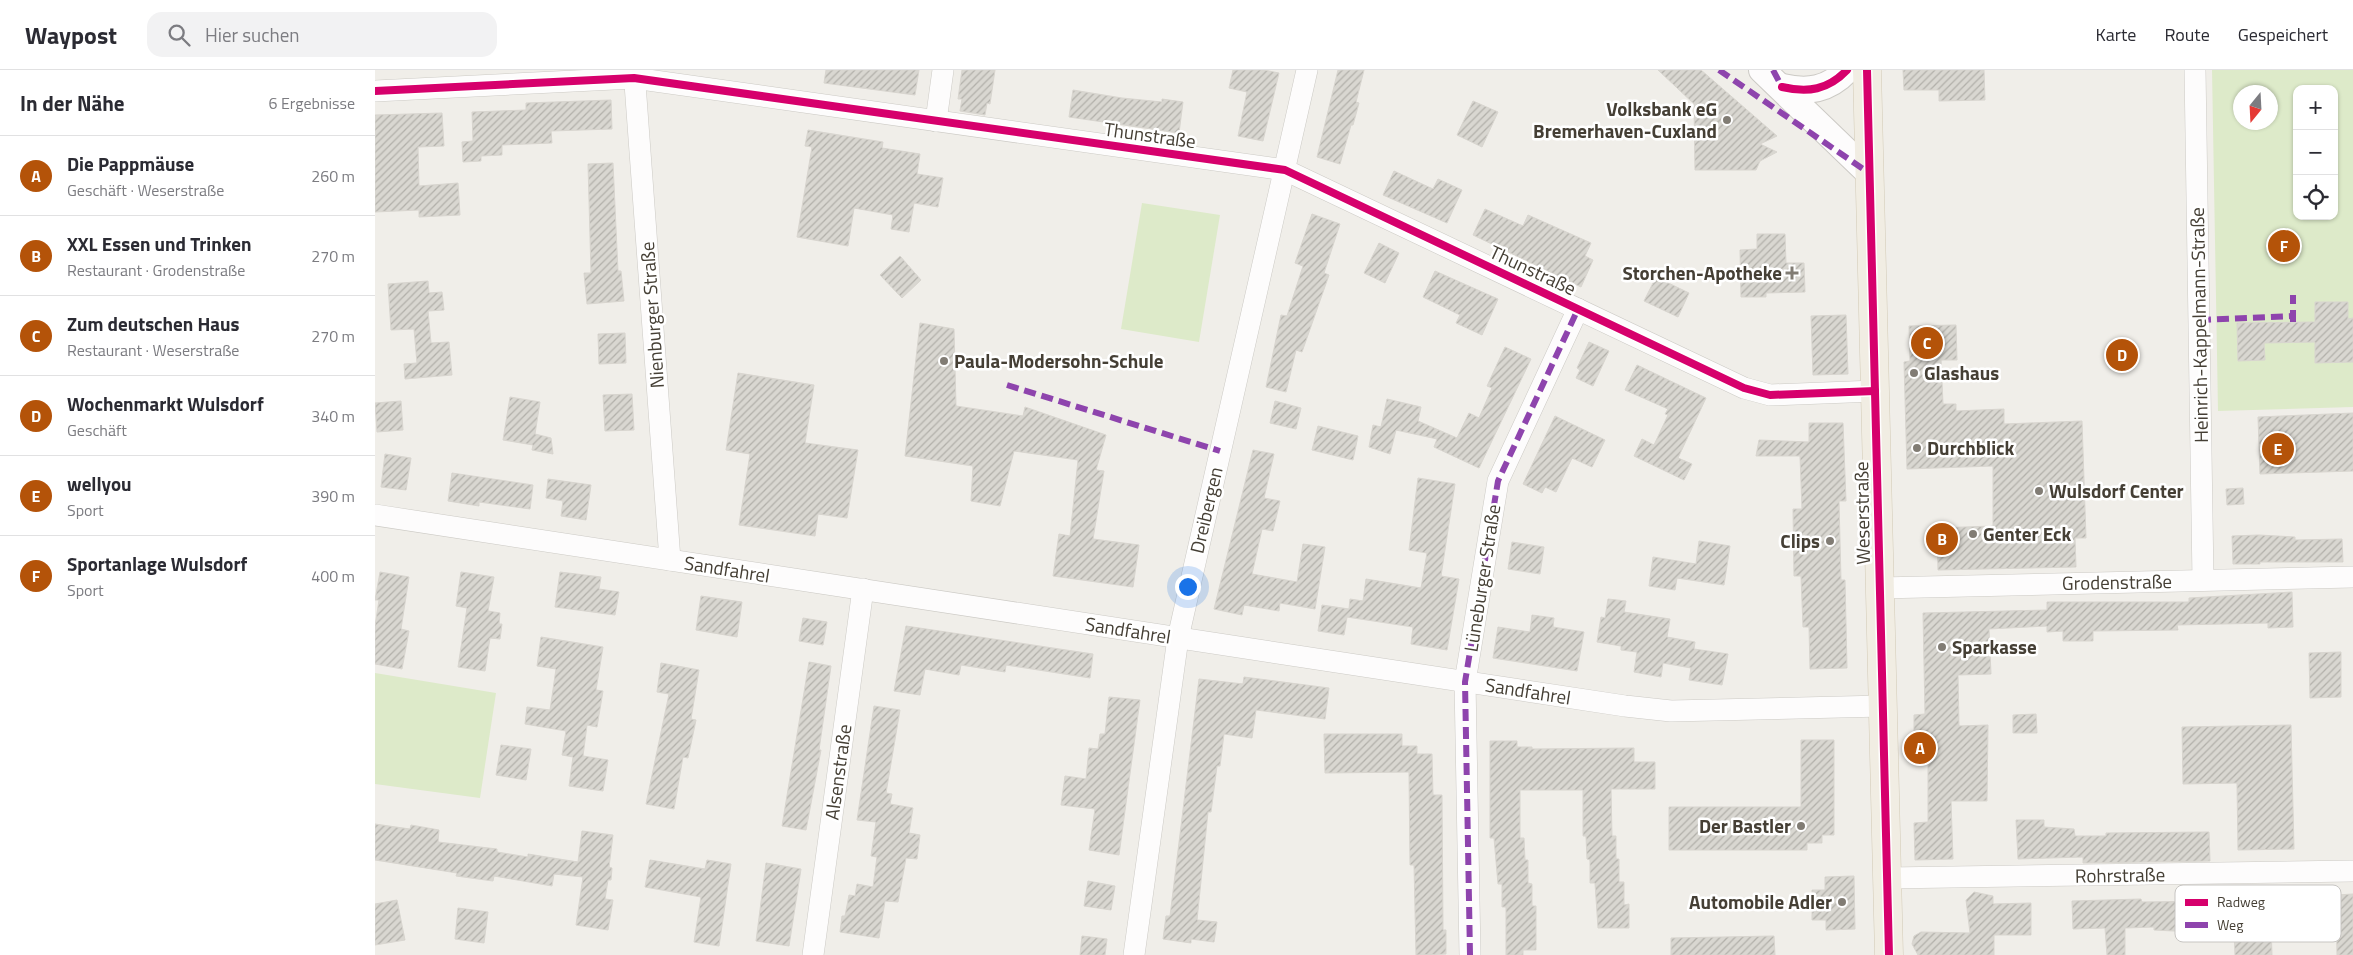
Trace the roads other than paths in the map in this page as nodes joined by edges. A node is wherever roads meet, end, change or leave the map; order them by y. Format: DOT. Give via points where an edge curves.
graph roads {
  1 [pos="943,70"];
  2 [pos="1307,70"];
  3 [pos="1762,70"];
  4 [pos="1847,70"];
  5 [pos="1867,70"];
  6 [pos="2195,70"];
  7 [pos="634,74"];
  8 [pos="1782,87"];
  9 [pos="375,91"];
  10 [pos="936,121"];
  11 [pos="1285,170"];
  12 [pos="1869,173"];
  13 [pos="1578,309"];
  14 [pos="1875,391"];
  15 [pos="375,515"];
  16 [pos="670,560"];
  17 [pos="2353,577"];
  18 [pos="2203,580"];
  19 [pos="1880,588"];
  20 [pos="863,589"];
  21 [pos="1178,638"];
  22 [pos="1465,682"];
  23 [pos="1883,706"];
  24 [pos="2353,871"];
  25 [pos="1887,878"];
  26 [pos="813,955"];
  27 [pos="1134,955"];
  28 [pos="1469,955"];
  29 [pos="1889,955"];
  1 -- 10 [label="street"];
  2 -- 11 [label="street, Dreibergen"];
  3 -- 8 [label="street"];
  4 -- 8 [label="street" via="1819,89 1801,91"];
  5 -- 12 [label="main road, Weserstraße"];
  6 -- 18 [label="street, Heinrich-Kappelmann-Straße"];
  7 -- 9 [label="street, Thunstraße"];
  7 -- 10 [label="street, Thunstraße"];
  7 -- 16 [label="street, Nienburger Straße"];
  8 -- 12 [label="street"];
  10 -- 11 [label="street, Thunstraße"];
  11 -- 13 [label="street, Thunstraße"];
  11 -- 21 [label="street, Dreibergen"];
  12 -- 14 [label="main road, Weserstraße"];
  13 -- 14 [label="street, Thunstraße" via="1744,388 1770,395"];
  13 -- 22 [label="street, Lüneburger Straße" via="1497,481"];
  14 -- 19 [label="main road, Weserstraße"];
  15 -- 16 [label="street, Sandfahrel"];
  16 -- 20 [label="street, Sandfahrel"];
  17 -- 18 [label="street, Grodenstraße"];
  18 -- 19 [label="street, Grodenstraße"];
  19 -- 23 [label="main road, Weserstraße"];
  20 -- 21 [label="street, Sandfahrel"];
  20 -- 26 [label="street, Alsenstraße"];
  21 -- 22 [label="street, Sandfahrel"];
  21 -- 27 [label="street, Dreibergen"];
  22 -- 23 [label="street, Sandfahrel" via="1671,711"];
  22 -- 28 [label="street, Lüneburger Straße"];
  23 -- 25 [label="main road, Weserstraße"];
  24 -- 25 [label="street, Rohrstraße"];
  25 -- 29 [label="main road, Weserstraße"];
}
